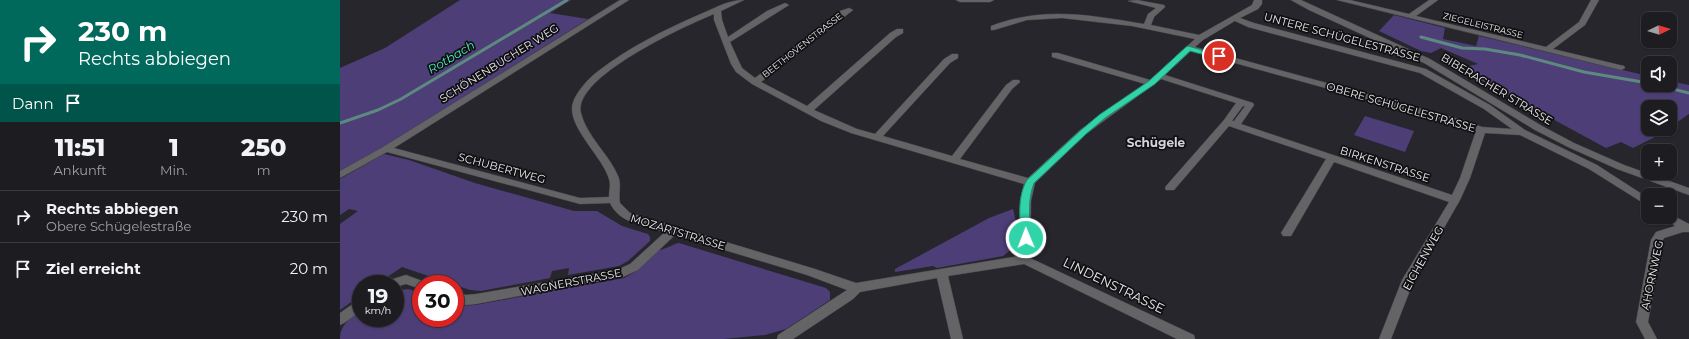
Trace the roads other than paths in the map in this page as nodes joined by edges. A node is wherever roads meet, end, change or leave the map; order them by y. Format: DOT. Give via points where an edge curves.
graph roads {
  1 [pos="625,0"];
  2 [pos="740,0"];
  3 [pos="960,0"];
  4 [pos="990,0"];
  5 [pos="1258,0"];
  6 [pos="1295,0"];
  7 [pos="1341,0"];
  8 [pos="1434,0"];
  9 [pos="1595,0"];
  10 [pos="1132,1"];
  11 [pos="785,4"];
  12 [pos="850,10"];
  13 [pos="718,11"];
  14 [pos="1410,17"];
  15 [pos="1235,19"];
  16 [pos="1146,27"];
  17 [pos="994,28"];
  18 [pos="900,31"];
  19 [pos="1200,38"];
  20 [pos="726,41"];
  21 [pos="1188,48"];
  22 [pos="1549,51"];
  23 [pos="955,56"];
  24 [pos="1055,56"];
  25 [pos="1621,68"];
  26 [pos="1160,76"];
  27 [pos="756,82"];
  28 [pos="1016,82"];
  29 [pos="1152,83"];
  30 [pos="1241,102"];
  31 [pos="808,110"];
  32 [pos="1227,122"];
  33 [pos="1236,125"];
  34 [pos="1481,130"];
  35 [pos="1522,132"];
  36 [pos="877,137"];
  37 [pos="386,149"];
  38 [pos="955,159"];
  39 [pos="1331,159"];
  40 [pos="340,175"];
  41 [pos="1030,182"];
  42 [pos="1170,188"];
  43 [pos="1689,192"];
  44 [pos="1641,198"];
  45 [pos="613,199"];
  46 [pos="1455,200"];
  47 [pos="1677,222"];
  48 [pos="1687,229"];
  49 [pos="672,231"];
  50 [pos="1287,233"];
  51 [pos="1024,260"];
  52 [pos="942,274"];
  53 [pos="856,288"];
  54 [pos="464,299"];
  55 [pos="352,311"];
  56 [pos="340,320"];
  57 [pos="783,339"];
  58 [pos="956,339"];
  59 [pos="1189,339"];
  60 [pos="1385,339"];
  61 [pos="1651,339"];
  1 -- 37 [label="street, SCHÖNENBUCHER WEG"];
  2 -- 13 [label="street"];
  3 -- 4 [label="street"];
  5 -- 15 [label="street" via="1256,7"];
  6 -- 43 [label="street, BIBERACHER STRASSE" via="1426,61 1573,146 1611,164"];
  7 -- 14 [label="street, ZIEGELEISTRASSE"];
  8 -- 14 [label="street"];
  9 -- 22 [label="street" via="1582,23 1550,47"];
  10 -- 16 [label="street" via="1161,7 1151,16"];
  11 -- 20 [label="street"];
  12 -- 27 [label="street, BEETHOVENSTRASSE"];
  13 -- 20 [label="street, BEETHOVENSTRASSE" via="718,20"];
  13 -- 45 [label="street" via="673,30 620,59 591,82 578,98 576,114 615,182"];
  14 -- 22 [label="street, ZIEGELEISTRASSE"];
  15 -- 19 [label="street"];
  15 -- 35 [label="street, UNTERE SCHÜGELESTRASSE" via="1423,71 1487,107"];
  16 -- 17 [label="street" via="1059,16 1021,19"];
  16 -- 19 [label="street"];
  18 -- 31 [label="street"];
  19 -- 21 [label="street"];
  20 -- 27 [label="street, BEETHOVENSTRASSE" via="739,70"];
  21 -- 26 [label="street"];
  21 -- 34 [label="street, OBERE SCHÜGELESTRASSE"];
  22 -- 25 [label="street, ZIEGELEISTRASSE"];
  23 -- 36 [label="street" via="947,61"];
  24 -- 29 [label="street"];
  26 -- 29 [label="street"];
  26 -- 30 [label="street"];
  27 -- 31 [label="street, BEETHOVENSTRASSE"];
  28 -- 38 [label="street" via="1008,87"];
  29 -- 41 [label="street" via="1102,117"];
  30 -- 32 [label="street"];
  30 -- 33 [label="street" via="1250,105"];
  31 -- 36 [label="street, BEETHOVENSTRASSE" via="854,131"];
  32 -- 33 [label="street, BIRKENSTRASSE"];
  32 -- 42 [label="street"];
  33 -- 39 [label="street, BIRKENSTRASSE"];
  34 -- 35 [label="street, OBERE SCHÜGELESTRASSE"];
  34 -- 46 [label="street"];
  35 -- 44 [label="street, OBERE SCHÜGELESTRASSE" via="1593,167"];
  36 -- 38 [label="street, BEETHOVENSTRASSE"];
  37 -- 40 [label="street, SCHÖNENBUCHER WEG"];
  37 -- 45 [label="street, SCHUBERTWEG" via="580,201"];
  38 -- 41 [label="street, BEETHOVENSTRASSE"];
  39 -- 46 [label="street, BIRKENSTRASSE"];
  39 -- 50 [label="street"];
  41 -- 51 [label="street" via="1025,202"];
  45 -- 49 [label="street, MOZARTSTRASSE" via="616,208 626,216"];
  46 -- 60 [label="street, EICHENWEG" via="1408,280"];
  47 -- 48 [label="street"];
  48 -- 61 [label="street, AHORNWEG" via="1660,235 1657,240 1642,322"];
  49 -- 53 [label="street, MOZARTSTRASSE"];
  49 -- 54 [label="street, WAGNERSTRASSE" via="634,267 618,274"];
  51 -- 52 [label="street, MOZARTSTRASSE"];
  51 -- 59 [label="street, LINDENSTRASSE"];
  52 -- 53 [label="street, MOZARTSTRASSE"];
  52 -- 58 [label="street"];
  53 -- 57 [label="street" via="849,296"];
  55 -- 56 [label="street"];
}
